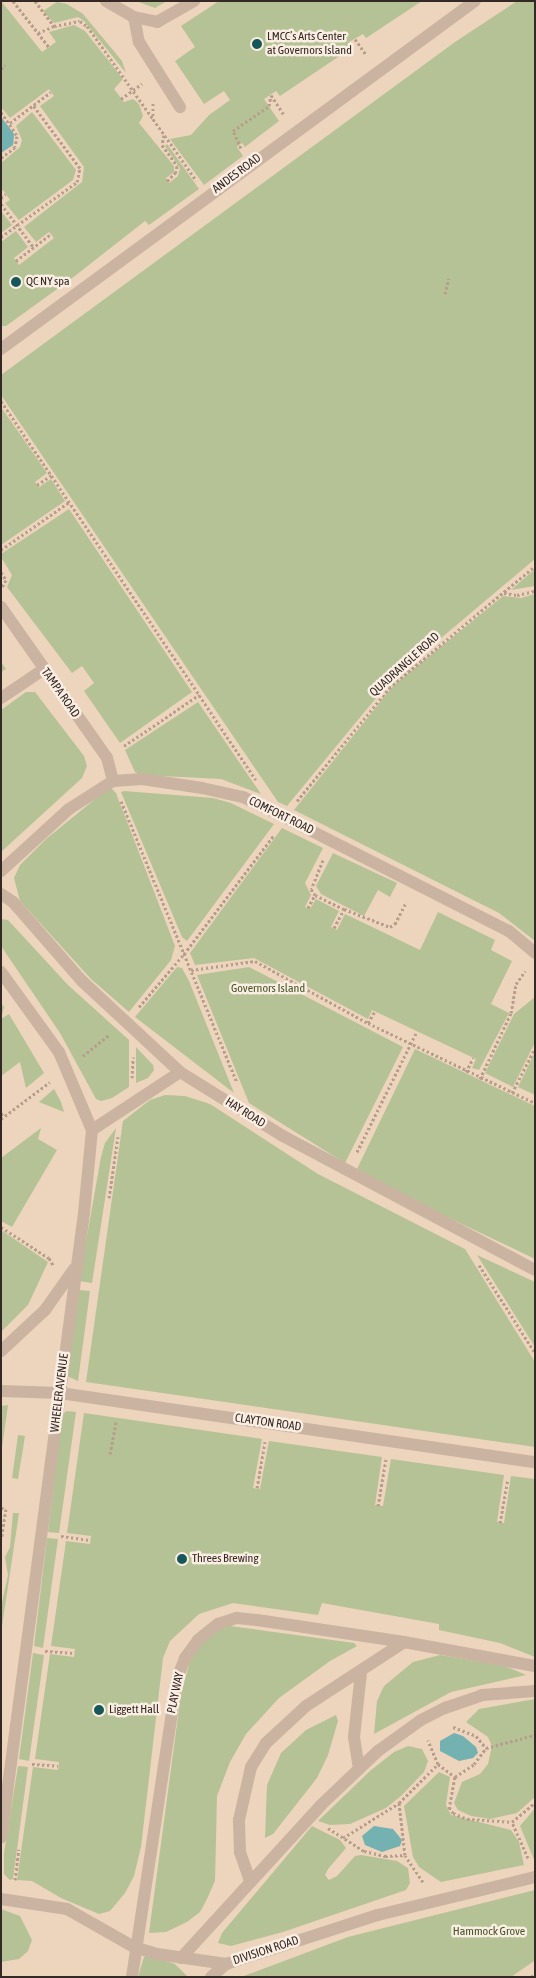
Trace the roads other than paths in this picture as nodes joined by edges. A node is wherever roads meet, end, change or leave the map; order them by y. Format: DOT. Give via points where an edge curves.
graph roads {
  1 [pos="106,1"];
  2 [pos="194,1"];
  3 [pos="475,1"];
  4 [pos="134,17"];
  5 [pos="180,108"];
  6 [pos="1,349"];
  7 [pos="1,608"];
  8 [pos="44,670"];
  9 [pos="1,698"];
  10 [pos="113,781"];
  11 [pos="1,872"];
  12 [pos="1,894"];
  13 [pos="533,959"];
  14 [pos="1,972"];
  15 [pos="180,1072"];
  16 [pos="92,1130"];
  17 [pos="75,1268"];
  18 [pos="535,1270"];
  19 [pos="1,1351"];
  20 [pos="1,1391"];
  21 [pos="60,1393"];
  22 [pos="535,1462"];
  23 [pos="404,1642"];
  24 [pos="535,1666"];
  25 [pos="361,1672"];
  26 [pos="535,1692"];
  27 [pos="359,1769"];
  28 [pos="1,1838"];
  29 [pos="535,1877"];
  30 [pos="250,1882"];
  31 [pos="1,1899"];
  32 [pos="134,1947"];
  33 [pos="181,1958"];
  34 [pos="226,1964"];
  35 [pos="132,1977"];
  36 [pos="211,1977"];
  1 -- 4 [label="street"];
  2 -- 4 [label="street" via="157,22"];
  3 -- 6 [label="street, ANDES ROAD"];
  4 -- 5 [label="street" via="138,42"];
  7 -- 8 [label="street, TAMPA ROAD"];
  8 -- 9 [label="street"];
  8 -- 10 [label="street, TAMPA ROAD" via="107,758"];
  10 -- 11 [label="street, COMFORT ROAD" via="69,809"];
  10 -- 13 [label="street, COMFORT ROAD" via="142,779 243,797 509,931"];
  12 -- 15 [label="street, HAY ROAD" via="13,902 82,981"];
  14 -- 16 [label="street, WHEELER AVENUE" via="59,1052"];
  15 -- 16 [label="street"];
  15 -- 18 [label="street, HAY ROAD" via="283,1136"];
  16 -- 17 [label="street, WHEELER AVENUE" via="91,1160"];
  17 -- 19 [label="street" via="45,1310"];
  17 -- 21 [label="street, WHEELER AVENUE"];
  20 -- 21 [label="street, CLAYTON ROAD"];
  21 -- 22 [label="street, CLAYTON ROAD"];
  21 -- 28 [label="street, WHEELER AVENUE"];
  23 -- 24 [label="street, PLAY WAY"];
  23 -- 25 [label="street"];
  23 -- 32 [label="street, PLAY WAY" via="236,1618 218,1624 198,1640 185,1658 177,1679"];
  25 -- 27 [label="street" via="354,1737"];
  25 -- 30 [label="street" via="285,1722 251,1767 239,1820 240,1852"];
  26 -- 27 [label="street" via="482,1695 421,1720"];
  27 -- 30 [label="street"];
  29 -- 34 [label="street, DIVISION ROAD" via="434,1900"];
  30 -- 33 [label="street"];
  31 -- 32 [label="street, DIVISION ROAD" via="68,1909"];
  32 -- 33 [label="street, DIVISION ROAD"];
  32 -- 35 [label="street, PLAY WAY"];
  33 -- 34 [label="street, DIVISION ROAD"];
  34 -- 36 [label="street"];
}
